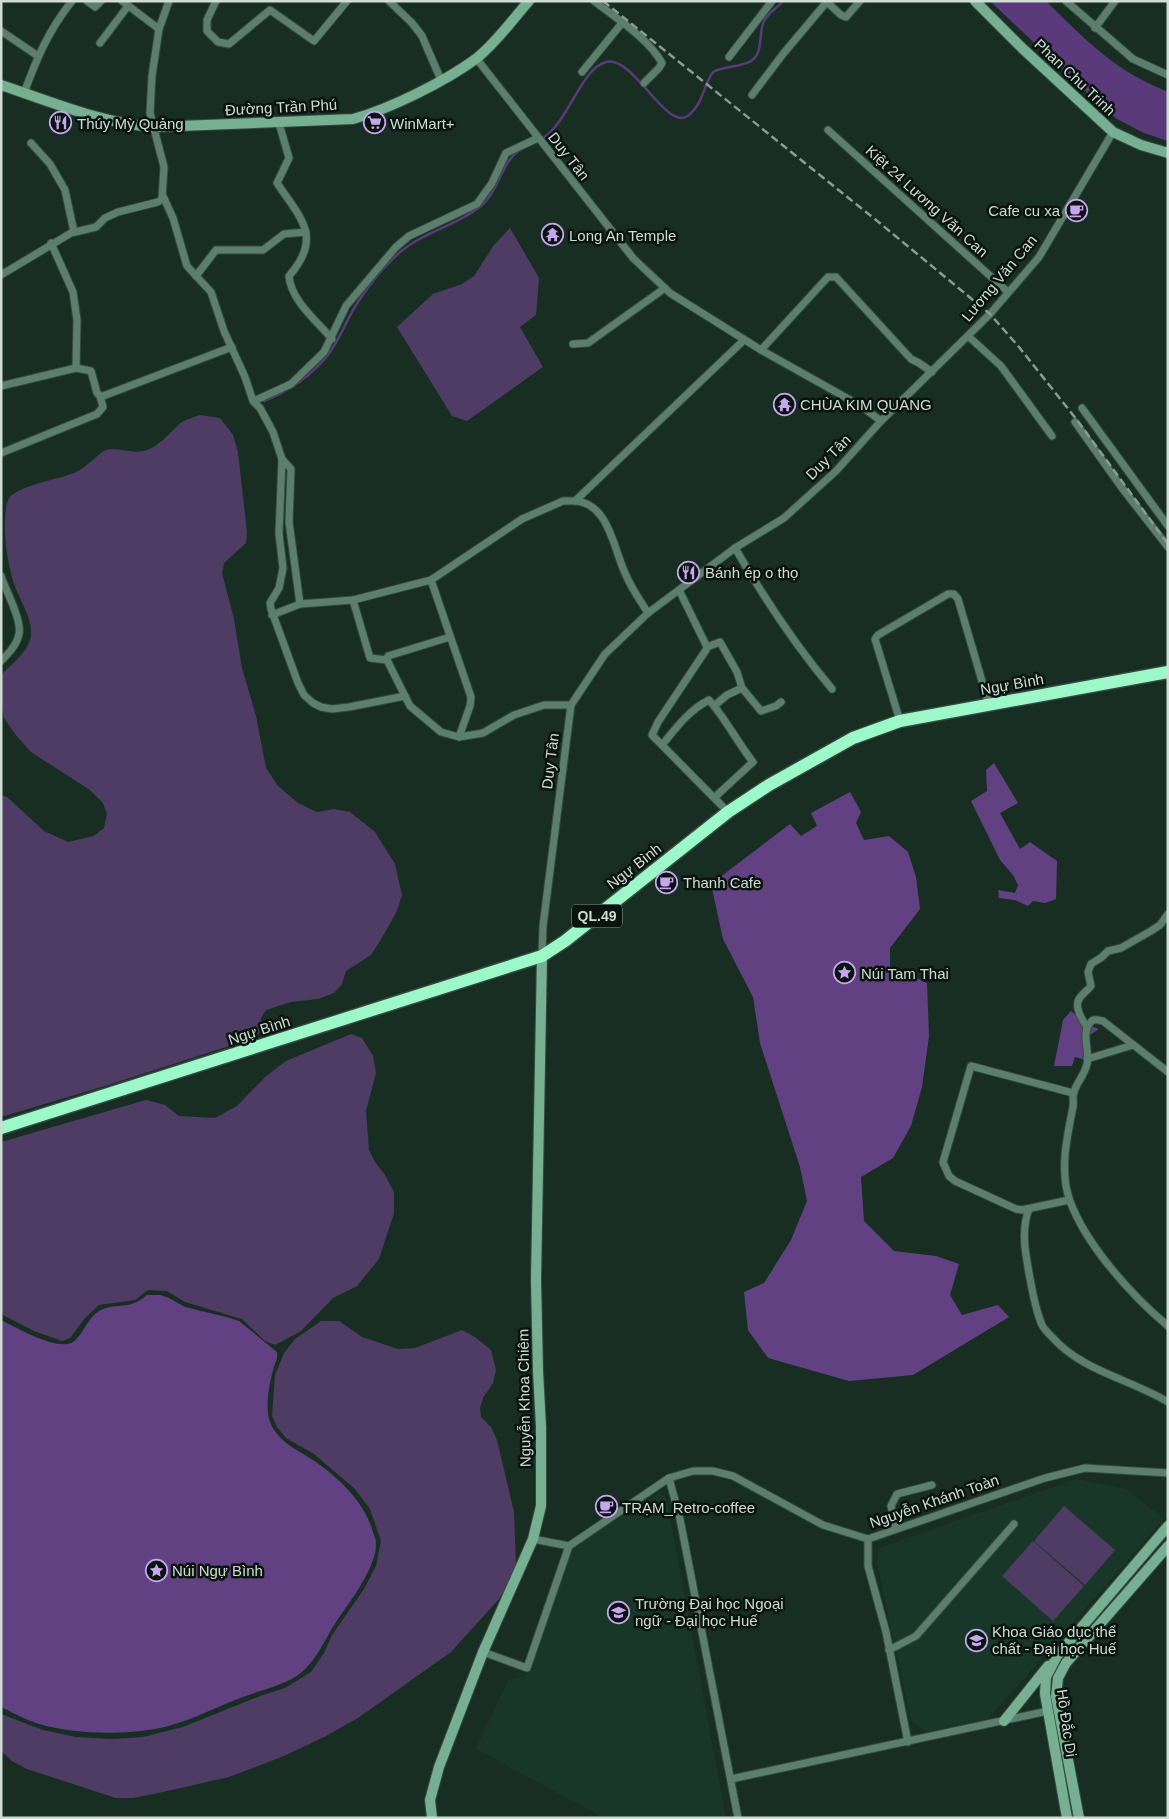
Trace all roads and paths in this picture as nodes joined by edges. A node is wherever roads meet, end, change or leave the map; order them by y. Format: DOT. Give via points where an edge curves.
graph roads {
  1 [pos="72,1"];
  2 [pos="86,1"];
  3 [pos="101,1"];
  4 [pos="169,1"];
  5 [pos="216,1"];
  6 [pos="347,1"];
  7 [pos="389,1"];
  8 [pos="529,1"];
  9 [pos="594,1"];
  10 [pos="772,1"];
  11 [pos="860,1"];
  12 [pos="975,1"];
  13 [pos="1066,1"];
  14 [pos="1115,1"];
  15 [pos="125,4"];
  16 [pos="622,23"];
  17 [pos="1095,28"];
  18 [pos="159,29"];
  19 [pos="1,31"];
  20 [pos="100,43"];
  21 [pos="38,56"];
  22 [pos="729,57"];
  23 [pos="476,58"];
  24 [pos="582,72"];
  25 [pos="1168,75"];
  26 [pos="441,80"];
  27 [pos="644,83"];
  28 [pos="1,85"];
  29 [pos="24,93"];
  30 [pos="752,95"];
  31 [pos="279,123"];
  32 [pos="154,127"];
  33 [pos="828,130"];
  34 [pos="1114,132"];
  35 [pos="539,140"];
  36 [pos="31,143"];
  37 [pos="1168,152"];
  38 [pos="163,196"];
  39 [pos="74,232"];
  40 [pos="306,232"];
  41 [pos="51,243"];
  42 [pos="1,275"];
  43 [pos="196,276"];
  44 [pos="665,288"];
  45 [pos="1008,292"];
  46 [pos="968,336"];
  47 [pos="332,339"];
  48 [pos="744,340"];
  49 [pos="572,344"];
  50 [pos="232,347"];
  51 [pos="761,350"];
  52 [pos="76,368"];
  53 [pos="932,372"];
  54 [pos="1,386"];
  55 [pos="100,396"];
  56 [pos="255,402"];
  57 [pos="1082,408"];
  58 [pos="881,421"];
  59 [pos="1075,422"];
  60 [pos="1052,436"];
  61 [pos="1,453"];
  62 [pos="282,459"];
  63 [pos="575,501"];
  64 [pos="1168,526"];
  65 [pos="1168,547"];
  66 [pos="735,548"];
  67 [pos="1,576"];
  68 [pos="431,580"];
  69 [pos="679,590"];
  70 [pos="353,600"];
  71 [pos="300,604"];
  72 [pos="648,613"];
  73 [pos="272,615"];
  74 [pos="450,637"];
  75 [pos="707,647"];
  76 [pos="387,660"];
  77 [pos="1,661"];
  78 [pos="1168,672"];
  79 [pos="742,688"];
  80 [pos="832,689"];
  81 [pos="405,696"];
  82 [pos="781,702"];
  83 [pos="571,705"];
  84 [pos="989,705"];
  85 [pos="714,706"];
  86 [pos="900,721"];
  87 [pos="459,737"];
  88 [pos="662,745"];
  89 [pos="715,797"];
  90 [pos="728,812"];
  91 [pos="1168,914"];
  92 [pos="542,956"];
  93 [pos="1087,1027"];
  94 [pos="1134,1045"];
  95 [pos="1088,1059"];
  96 [pos="1168,1072"];
  97 [pos="1073,1093"];
  98 [pos="1,1128"];
  99 [pos="1069,1200"];
  100 [pos="1029,1209"];
  101 [pos="1167,1324"];
  102 [pos="1168,1402"];
  103 [pos="1168,1473"];
  104 [pos="669,1478"];
  105 [pos="932,1485"];
  106 [pos="1014,1524"];
  107 [pos="1168,1526"];
  108 [pos="896,1530"];
  109 [pos="533,1539"];
  110 [pos="868,1539"];
  111 [pos="569,1546"];
  112 [pos="1168,1546"];
  113 [pos="889,1650"];
  114 [pos="483,1652"];
  115 [pos="1057,1656"];
  116 [pos="1046,1677"];
  117 [pos="1058,1678"];
  118 [pos="1048,1711"];
  119 [pos="1004,1721"];
  120 [pos="1058,1738"];
  121 [pos="908,1742"];
  122 [pos="732,1779"];
  123 [pos="432,1818"];
  124 [pos="738,1818"];
  125 [pos="1067,1818"];
  126 [pos="1079,1818"];
  1 -- 21 [label="street"];
  2 -- 3 [label="street" via="95,7"];
  4 -- 18 [label="street"];
  5 -- 6 [label="street" via="207,20 207,31 218,42 229,44 270,10 314,41"];
  7 -- 26 [label="street" via="422,36"];
  8 -- 23 [label="street, Đường Trần Phú"];
  9 -- 16 [label="street"];
  10 -- 22 [label="street"];
  11 -- 30 [label="street" via="846,16 825,4"];
  12 -- 34 [label="street, Phan Chu Trinh"];
  13 -- 17 [label="street"];
  14 -- 17 [label="street"];
  15 -- 18 [label="street"];
  15 -- 20 [label="street"];
  16 -- 24 [label="street"];
  16 -- 27 [label="street" via="658,54 662,63"];
  17 -- 25 [label="street" via="1133,59"];
  18 -- 32 [label="street" via="150,113"];
  19 -- 21 [label="street"];
  21 -- 29 [label="street"];
  23 -- 26 [label="street, Đường Trần Phú"];
  23 -- 35 [label="street, Duy Tân"];
  26 -- 31 [label="street, Đường Trần Phú" via="369,115 353,119"];
  28 -- 29 [label="street, Đường Trần Phú"];
  29 -- 32 [label="street, Đường Trần Phú" via="91,116 132,126"];
  31 -- 32 [label="street, Đường Trần Phú"];
  31 -- 40 [label="street" via="289,158 277,183 300,215"];
  32 -- 38 [label="street" via="164,167"];
  33 -- 45 [label="street, Kiệt 24 Lương Văn Can"];
  34 -- 37 [label="street, Phan Chu Trinh" via="1140,145"];
  34 -- 45 [label="street, Lương Văn Can" via="1039,256"];
  35 -- 44 [label="street, Duy Tân" via="633,258"];
  35 -- 47 [label="street" via="506,153 477,204 409,236 396,247 346,306"];
  36 -- 39 [label="street" via="50,164 65,190"];
  38 -- 39 [label="street" via="158,202 118,212 96,227"];
  38 -- 43 [label="street" via="187,266"];
  39 -- 41 [label="street"];
  40 -- 43 [label="street" via="284,234 263,250 216,250"];
  40 -- 47 [label="street" via="307,241 300,264 289,276 290,285"];
  41 -- 42 [label="street"];
  41 -- 52 [label="street" via="73,292 77,320"];
  43 -- 50 [label="street" via="211,292"];
  44 -- 48 [label="street, Duy Tân"];
  44 -- 49 [label="street" via="588,343"];
  45 -- 46 [label="street, Lương Văn Can"];
  46 -- 53 [label="street, Lương Văn Can"];
  46 -- 60 [label="street" via="1001,366"];
  47 -- 56 [label="street" via="324,352 290,384"];
  48 -- 51 [label="street, Duy Tân"];
  48 -- 63 [label="street"];
  50 -- 55 [label="street"];
  50 -- 56 [label="street"];
  51 -- 53 [label="street" via="828,277 836,278 912,359"];
  51 -- 58 [label="street, Duy Tân" via="861,406"];
  52 -- 54 [label="street"];
  52 -- 55 [label="street" via="91,371"];
  53 -- 58 [label="street, Lương Văn Can"];
  55 -- 61 [label="street" via="103,407 97,414"];
  56 -- 62 [label="street" via="273,432"];
  57 -- 64 [label="street"];
  58 -- 66 [label="street, Duy Tân" via="836,471 784,518"];
  59 -- 65 [label="street"];
  62 -- 71 [label="street" via="291,469 289,522"];
  62 -- 73 [label="street" via="280,534 283,568 279,588 270,603"];
  63 -- 68 [label="street" via="563,501 522,519"];
  63 -- 72 [label="street" via="582,502 604,521 629,583"];
  66 -- 69 [label="street, Duy Tân"];
  66 -- 80 [label="street" via="784,627"];
  67 -- 77 [label="street" via="18,621 10,651"];
  68 -- 70 [label="street"];
  68 -- 74 [label="street"];
  69 -- 72 [label="street, Duy Tân"];
  69 -- 75 [label="street"];
  70 -- 71 [label="street"];
  70 -- 76 [label="street" via="370,658"];
  71 -- 73 [label="street"];
  72 -- 83 [label="street, Duy Tân" via="605,654"];
  73 -- 81 [label="street" via="298,683 312,703 332,709"];
  74 -- 76 [label="street" via="388,656"];
  74 -- 87 [label="street" via="471,697"];
  75 -- 79 [label="street" via="720,642"];
  75 -- 88 [label="street" via="652,735"];
  76 -- 81 [label="street"];
  78 -- 84 [label="highway, Ngự Bình / QL.49"];
  79 -- 82 [label="street" via="761,710"];
  79 -- 85 [label="street"];
  81 -- 87 [label="street" via="410,706 442,732"];
  83 -- 87 [label="street" via="544,705 514,715 483,733"];
  83 -- 92 [label="street, Duy Tân" via="542,926"];
  84 -- 86 [label="highway, Ngự Bình / QL.49"];
  84 -- 86 [label="street" via="958,599 954,594 948,594 875,639"];
  85 -- 88 [label="street" via="709,700 696,706"];
  85 -- 89 [label="street" via="753,762"];
  86 -- 90 [label="highway, Ngự Bình / QL.49" via="853,738"];
  88 -- 89 [label="street"];
  89 -- 90 [label="street"];
  90 -- 92 [label="highway, Ngự Bình / QL.49"];
  91 -- 93 [label="street" via="1151,931 1121,948 1108,951 1091,964 1088,972 1091,986 1078,1004"];
  92 -- 98 [label="highway, Ngự Bình / QL.49"];
  92 -- 109 [label="street, Nguyễn Khoa Chiêm" via="536,1280 541,1506"];
  93 -- 94 [label="street" via="1095,1019 1103,1021"];
  93 -- 95 [label="street"];
  94 -- 95 [label="street"];
  94 -- 96 [label="street"];
  95 -- 97 [label="street"];
  97 -- 99 [label="street" via="1064,1164"];
  97 -- 100 [label="street" via="971,1066 944,1157 944,1167 962,1185 1016,1209"];
  99 -- 100 [label="street"];
  99 -- 101 [label="street" via="1093,1244 1140,1300"];
  100 -- 102 [label="street" via="1024,1244 1042,1326 1061,1347 1084,1363"];
  103 -- 108 [label="street, Nguyễn Khánh Toàn" via="1085,1468 1045,1478"];
  104 -- 110 [label="street, Nguyễn Khánh Toàn" via="693,1471 733,1476 823,1525"];
  104 -- 111 [label="street, Nguyễn Khánh Toàn"];
  104 -- 122 [label="street"];
  105 -- 108 [label="street" via="897,1494 891,1506"];
  106 -- 113 [label="street" via="916,1636"];
  107 -- 115 [label="street, Hồ Đắc Di"];
  108 -- 110 [label="street, Nguyễn Khánh Toàn"];
  109 -- 111 [label="street"];
  109 -- 114 [label="street, Nguyễn Khoa Chiêm"];
  110 -- 113 [label="street" via="868,1566"];
  111 -- 114 [label="street" via="527,1668"];
  112 -- 117 [label="street, Hồ Đắc Di" via="1066,1663"];
  113 -- 121 [label="street"];
  114 -- 123 [label="street, Nguyễn Khoa Chiêm" via="439,1767 430,1800"];
  115 -- 116 [label="street, Hồ Đắc Di"];
  115 -- 119 [label="street"];
  116 -- 117 [label="street"];
  116 -- 118 [label="street, Hồ Đắc Di" via="1044,1694"];
  117 -- 120 [label="street, Hồ Đắc Di"];
  118 -- 119 [label="street"];
  118 -- 120 [label="street, Hồ Đắc Di"];
  119 -- 121 [label="street"];
  120 -- 125 [label="street, Hồ Đắc Di"];
  120 -- 126 [label="street, Hồ Đắc Di"];
  121 -- 122 [label="street"];
  122 -- 124 [label="street"];
}
